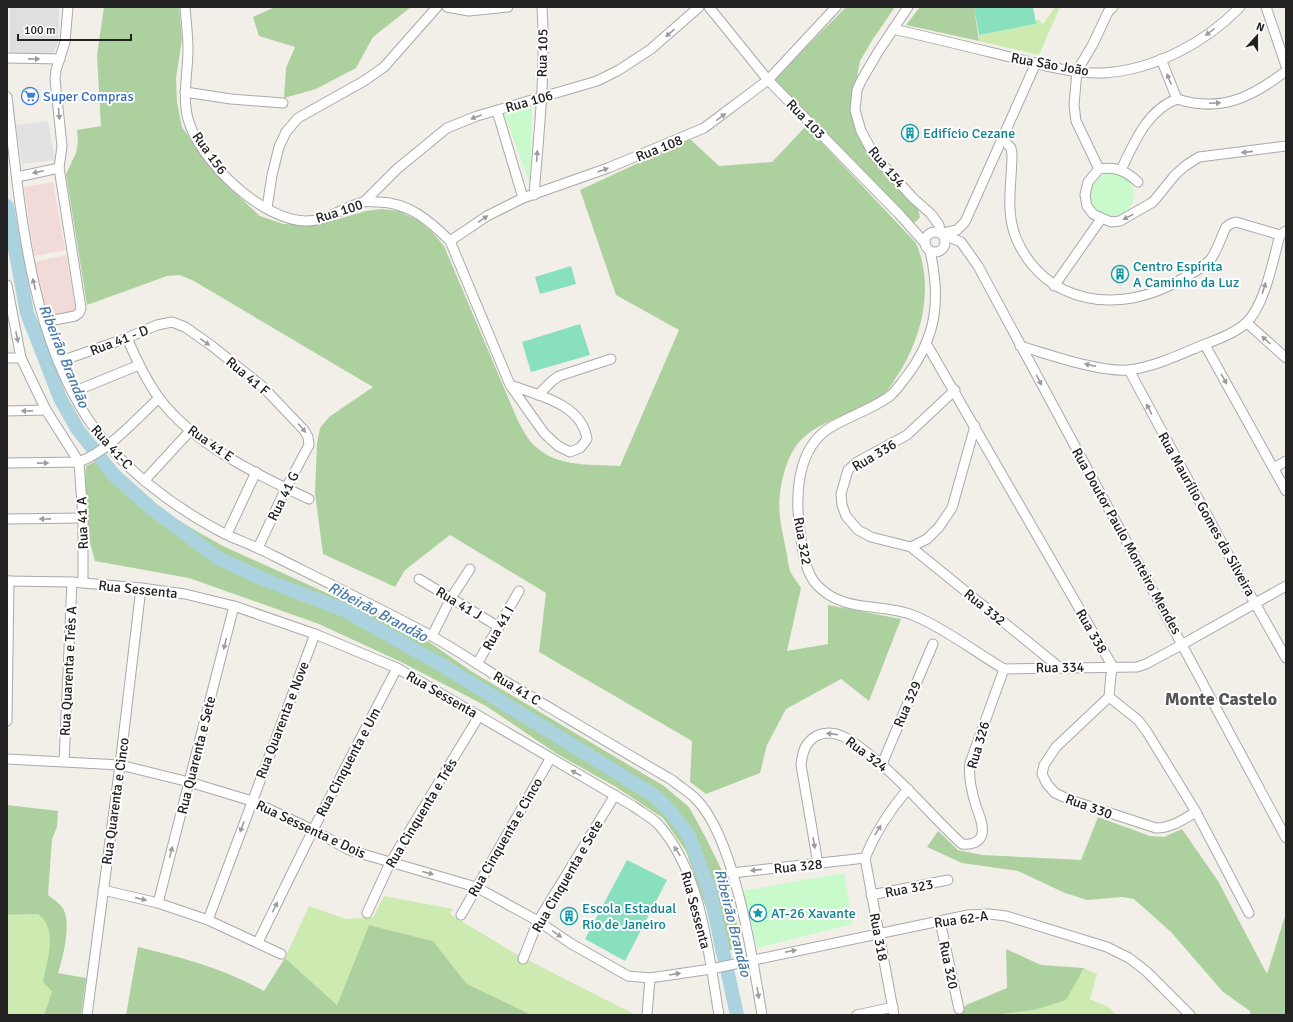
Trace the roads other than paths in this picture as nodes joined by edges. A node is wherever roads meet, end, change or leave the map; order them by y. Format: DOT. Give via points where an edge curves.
graph roads {
  1 [pos="68,7"];
  2 [pos="185,7"];
  3 [pos="437,7"];
  4 [pos="447,7"];
  5 [pos="508,7"];
  6 [pos="542,7"];
  7 [pos="699,7"];
  8 [pos="709,7"];
  9 [pos="836,7"];
  10 [pos="908,7"];
  11 [pos="1113,7"];
  12 [pos="1240,7"];
  13 [pos="1266,7"];
  14 [pos="892,29"];
  15 [pos="7,58"];
  16 [pos="60,59"];
  17 [pos="1161,59"];
  18 [pos="1036,63"];
  19 [pos="1286,66"];
  20 [pos="1077,71"];
  21 [pos="1286,71"];
  22 [pos="768,80"];
  23 [pos="185,92"];
  24 [pos="7,97"];
  25 [pos="542,98"];
  26 [pos="1177,99"];
  27 [pos="283,103"];
  28 [pos="497,111"];
  29 [pos="1002,138"];
  30 [pos="1286,146"];
  31 [pos="59,168"];
  32 [pos="1099,169"];
  33 [pos="1121,170"];
  34 [pos="16,177"];
  35 [pos="1138,182"];
  36 [pos="534,195"];
  37 [pos="523,198"];
  38 [pos="364,202"];
  39 [pos="267,208"];
  40 [pos="1101,219"];
  41 [pos="910,225"];
  42 [pos="936,233"];
  43 [pos="1283,233"];
  44 [pos="450,241"];
  45 [pos="965,246"];
  46 [pos="928,247"];
  47 [pos="943,248"];
  48 [pos="936,276"];
  49 [pos="7,286"];
  50 [pos="1054,286"];
  51 [pos="44,322"];
  52 [pos="172,322"];
  53 [pos="1247,322"];
  54 [pos="127,338"];
  55 [pos="926,343"];
  56 [pos="1205,345"];
  57 [pos="1020,346"];
  58 [pos="7,358"];
  59 [pos="21,358"];
  60 [pos="1286,358"];
  61 [pos="611,359"];
  62 [pos="58,362"];
  63 [pos="139,365"];
  64 [pos="1128,370"];
  65 [pos="510,385"];
  66 [pos="954,390"];
  67 [pos="73,392"];
  68 [pos="538,395"];
  69 [pos="159,398"];
  70 [pos="46,410"];
  71 [pos="7,411"];
  72 [pos="975,426"];
  73 [pos="190,431"];
  74 [pos="309,445"];
  75 [pos="104,447"];
  76 [pos="83,460"];
  77 [pos="1286,461"];
  78 [pos="7,463"];
  79 [pos="1274,468"];
  80 [pos="256,472"];
  81 [pos="144,481"];
  82 [pos="286,488"];
  83 [pos="1286,491"];
  84 [pos="310,499"];
  85 [pos="84,518"];
  86 [pos="7,519"];
  87 [pos="227,534"];
  88 [pos="911,547"];
  89 [pos="258,548"];
  90 [pos="470,569"];
  91 [pos="419,580"];
  92 [pos="8,581"];
  93 [pos="72,582"];
  94 [pos="83,583"];
  95 [pos="1286,586"];
  96 [pos="141,588"];
  97 [pos="519,591"];
  98 [pos="451,598"];
  99 [pos="1256,602"];
  100 [pos="234,606"];
  101 [pos="499,627"];
  102 [pos="315,634"];
  103 [pos="432,636"];
  104 [pos="933,644"];
  105 [pos="1183,644"];
  106 [pos="1286,658"];
  107 [pos="477,664"];
  108 [pos="1059,667"];
  109 [pos="1113,667"];
  110 [pos="397,668"];
  111 [pos="1004,669"];
  112 [pos="1109,697"];
  113 [pos="479,716"];
  114 [pos="7,721"];
  115 [pos="7,759"];
  116 [pos="550,759"];
  117 [pos="64,761"];
  118 [pos="120,764"];
  119 [pos="882,764"];
  120 [pos="189,782"];
  121 [pos="908,789"];
  122 [pos="615,795"];
  123 [pos="252,801"];
  124 [pos="1196,812"];
  125 [pos="313,830"];
  126 [pos="1286,838"];
  127 [pos="975,843"];
  128 [pos="865,858"];
  129 [pos="390,863"];
  130 [pos="818,864"];
  131 [pos="732,873"];
  132 [pos="948,880"];
  133 [pos="476,887"];
  134 [pos="103,890"];
  135 [pos="871,895"];
  136 [pos="158,903"];
  137 [pos="1249,912"];
  138 [pos="367,913"];
  139 [pos="461,915"];
  140 [pos="208,920"];
  141 [pos="538,921"];
  142 [pos="940,921"];
  143 [pos="878,933"];
  144 [pos="258,942"];
  145 [pos="281,954"];
  146 [pos="523,959"];
  147 [pos="753,959"];
  148 [pos="742,962"];
  149 [pos="715,968"];
  150 [pos="650,978"];
  151 [pos="959,1009"];
  152 [pos="894,1011"];
  153 [pos="87,1015"];
  154 [pos="647,1015"];
  155 [pos="719,1015"];
  156 [pos="762,1015"];
  157 [pos="857,1015"];
  158 [pos="1190,1015"];
  1 -- 16 [label="street" via="65,42"];
  2 -- 23 [label="street, Rua 156" via="188,50"];
  3 -- 39 [label="street" via="384,67 298,118 286,132 279,147"];
  4 -- 5 [label="street" via="469,11"];
  6 -- 25 [label="street, Rua 105"];
  7 -- 25 [label="street, Rua 106, one-way" via="651,49 619,70 597,81"];
  8 -- 22 [label="street, Rua 103"];
  9 -- 22 [label="street, Rua 108"];
  10 -- 14 [label="street, Rua 154"];
  11 -- 20 [label="street"];
  12 -- 17 [label="street, Rua São João, one-way" via="1200,40"];
  13 -- 19 [label="street"];
  14 -- 18 [label="street, Rua São João"];
  14 -- 42 [label="street, Rua 154" via="861,81 857,90 855,110 861,131 874,155 931,214"];
  15 -- 16 [label="street, one-way"];
  16 -- 31 [label="street, one-way" via="55,79 62,146"];
  17 -- 20 [label="street, Rua São João" via="1103,73"];
  26 -- 17 [label="street, one-way"];
  18 -- 20 [label="street, Rua São João"];
  18 -- 29 [label="street"];
  20 -- 32 [label="street" via="1074,105 1076,121"];
  26 -- 21 [label="street, one-way" via="1190,104 1237,101 1263,89"];
  36 -- 22 [label="street, Rua 108, one-way" via="608,168 704,128"];
  22 -- 41 [label="street, Rua 103"];
  23 -- 27 [label="street"];
  23 -- 39 [label="street, Rua 156" via="188,119 208,156 232,183 252,200"];
  24 -- 34 [label="street, Rua 41-C"];
  25 -- 28 [label="street, Rua 106"];
  36 -- 25 [label="street, Rua 105, one-way"];
  26 -- 33 [label="street" via="1166,103 1149,119"];
  28 -- 37 [label="street"];
  28 -- 38 [label="street, Rua 106, one-way" via="447,128 397,169"];
  29 -- 42 [label="street" via="962,226 957,230"];
  29 -- 50 [label="street" via="1011,148 1012,154 1010,221 1016,239 1032,266 1042,278"];
  30 -- 40 [label="street, one-way" via="1199,157 1174,175 1153,202 1120,221"];
  31 -- 34 [label="street, one-way"];
  31 -- 51 [label="street" via="81,308 75,316"];
  32 -- 33 [label="street" via="1109,167"];
  32 -- 40 [label="street" via="1088,182 1085,195 1087,206"];
  33 -- 35 [label="street" via="1128,172"];
  51 -- 34 [label="street, Rua 41-C, one-way" via="32,275"];
  36 -- 37 [label="street, Rua 108"];
  44 -- 37 [label="street, Rua 108, one-way" via="487,216"];
  38 -- 39 [label="street, Rua 100" via="323,220 291,219"];
  38 -- 44 [label="street, Rua 100" via="385,202 415,212 433,223"];
  40 -- 50 [label="street"];
  41 -- 42 [label="street, Rua 103"];
  41 -- 46 [label="street, Rua 103"];
  42 -- 45 [label="street, Rua Doutor Paulo Monteiro Mendes" via="957,239"];
  42 -- 46 [label="street"];
  42 -- 47 [label="street" via="945,240"];
  43 -- 50 [label="street" via="1236,222 1230,224 1226,227 1210,260 1199,269 1169,287 1139,296 1116,301 1098,300 1075,296"];
  53 -- 43 [label="street, one-way" via="1261,298"];
  44 -- 65 [label="street, Rua 100"];
  45 -- 47 [label="street" via="959,244"];
  45 -- 57 [label="street, Rua Doutor Paulo Monteiro Mendes"];
  46 -- 47 [label="street" via="936,252"];
  46 -- 48 [label="street"];
  47 -- 48 [label="street"];
  48 -- 55 [label="street" via="935,309"];
  49 -- 59 [label="street, one-way"];
  51 -- 62 [label="street, Rua 41-C"];
  52 -- 54 [label="street, Rua 41 - D" via="157,325"];
  52 -- 74 [label="street, Rua 41 F, one-way" via="185,327 212,346 262,386 304,430"];
  53 -- 56 [label="street"];
  60 -- 53 [label="street, one-way"];
  54 -- 62 [label="street, Rua 41 - D"];
  54 -- 63 [label="street, Rua 41 E"];
  55 -- 66 [label="street, Rua 338"];
  55 -- 111 [label="street, Rua 322" via="892,395 865,412 830,427 814,444 803,465 798,485 801,545 817,586 831,597 854,606 913,615"];
  56 -- 64 [label="street"];
  56 -- 79 [label="street, one-way"];
  64 -- 57 [label="street, one-way" via="1098,367"];
  57 -- 105 [label="street, Rua Doutor Paulo Monteiro Mendes, one-way"];
  58 -- 59 [label="street"];
  59 -- 70 [label="street"];
  61 -- 68 [label="street" via="559,376"];
  62 -- 67 [label="street, Rua 41-C"];
  63 -- 67 [label="street"];
  63 -- 69 [label="street, Rua 41 E"];
  99 -- 64 [label="street, Rua Maurílio Gomes da Silveira, one-way"];
  65 -- 68 [label="street, Rua 100"];
  65 -- 68 [label="street, Rua 100" via="544,432 558,446 570,452 580,448 586,439 585,429 578,418 559,404"];
  66 -- 72 [label="street, Rua 338"];
  66 -- 88 [label="street, Rua 336" via="907,435 857,462 848,470 844,481 842,505 846,516 858,530 871,537"];
  67 -- 75 [label="street, Rua 41-C"];
  69 -- 73 [label="street, Rua 41 E"];
  69 -- 75 [label="street"];
  70 -- 71 [label="street, one-way"];
  70 -- 76 [label="street"];
  72 -- 88 [label="street" via="952,508 927,539"];
  72 -- 109 [label="street, Rua 338"];
  73 -- 80 [label="street, Rua 41 E"];
  73 -- 81 [label="street"];
  74 -- 82 [label="street, Rua 41 G"];
  75 -- 76 [label="street"];
  75 -- 81 [label="street, Rua 41-C"];
  78 -- 76 [label="street, one-way"];
  76 -- 85 [label="street, Rua 41 A"];
  77 -- 79 [label="street"];
  79 -- 83 [label="street"];
  80 -- 82 [label="street, Rua 41 E"];
  80 -- 87 [label="street"];
  81 -- 87 [label="street, Rua 41-C" via="166,499"];
  82 -- 84 [label="street, Rua 41 E"];
  82 -- 89 [label="street, Rua 41 G"];
  85 -- 86 [label="street, one-way"];
  85 -- 94 [label="street, Rua 41 A"];
  87 -- 89 [label="street, Rua 41-C"];
  88 -- 108 [label="street, Rua 332"];
  89 -- 103 [label="street, Rua 41 C"];
  90 -- 98 [label="street"];
  91 -- 98 [label="street, Rua 41 J"];
  92 -- 93 [label="street, Rua Sessenta"];
  92 -- 114 [label="street"];
  93 -- 94 [label="street, Rua Sessenta"];
  93 -- 117 [label="street, Rua Quarenta e Três A"];
  94 -- 96 [label="street, Rua Sessenta"];
  95 -- 99 [label="street, Rua 334"];
  96 -- 100 [label="street, Rua Sessenta" via="185,594"];
  96 -- 118 [label="street, Rua Quarenta e Cinco"];
  97 -- 101 [label="street, Rua 41 I"];
  98 -- 101 [label="street, Rua 41 J"];
  98 -- 103 [label="street"];
  99 -- 105 [label="street, Rua 334"];
  99 -- 106 [label="street, Rua Maurílio Gomes da Silveira"];
  100 -- 102 [label="street, Rua Sessenta"];
  100 -- 120 [label="street, Rua Quarenta e Sete, one-way"];
  101 -- 107 [label="street, Rua 41 I"];
  102 -- 110 [label="street, Rua Sessenta"];
  102 -- 123 [label="street, Rua Quarenta e Nove"];
  103 -- 107 [label="street, Rua 41 C"];
  104 -- 119 [label="street, Rua 329"];
  105 -- 109 [label="street, Rua 334" via="1137,667"];
  105 -- 126 [label="street, Rua Doutor Paulo Monteiro Mendes"];
  107 -- 131 [label="street, Rua 41 C" via="672,780 696,798 713,825"];
  108 -- 109 [label="street, Rua 334"];
  108 -- 111 [label="street, Rua 334"];
  109 -- 112 [label="street, Rua 338" via="1110,674"];
  110 -- 113 [label="street, Rua Sessenta"];
  110 -- 125 [label="street, Rua Cinquenta e Um"];
  111 -- 127 [label="street, Rua 326" via="970,763 969,773 982,822 982,833"];
  112 -- 124 [label="street" via="1138,720"];
  112 -- 124 [label="street, Rua 330" via="1056,747 1044,765 1042,774 1047,784 1054,793 1070,800 1156,828 1174,825"];
  113 -- 116 [label="street, Rua Sessenta"];
  113 -- 129 [label="street, Rua Cinquenta e Três"];
  115 -- 117 [label="street, Rua Sessenta e Dois"];
  122 -- 116 [label="street, Rua Sessenta, one-way"];
  116 -- 133 [label="street, Rua Cinquenta e Cinco"];
  117 -- 118 [label="street, Rua Sessenta e Dois"];
  118 -- 120 [label="street, Rua Sessenta e Dois"];
  118 -- 134 [label="street, Rua Quarenta e Cinco"];
  119 -- 121 [label="street, Rua 324"];
  119 -- 130 [label="street, Rua 324, one-way" via="841,735 823,733 808,742 801,765"];
  120 -- 123 [label="street, Rua Sessenta e Dois"];
  136 -- 120 [label="street, Rua Quarenta e Sete, one-way"];
  121 -- 127 [label="street, Rua 324" via="962,844"];
  128 -- 121 [label="street, one-way" via="873,839 895,804"];
  122 -- 141 [label="street, Rua Cinquenta e Sete"];
  149 -- 122 [label="street, Rua Sessenta, one-way" via="694,891 680,854 657,823"];
  123 -- 125 [label="street, Rua Sessenta e Dois"];
  123 -- 140 [label="street, Rua Quarenta e Nove, one-way"];
  124 -- 137 [label="street"];
  125 -- 129 [label="street, Rua Sessenta e Dois" via="349,850"];
  144 -- 125 [label="street, Rua Cinquenta e Um, one-way"];
  128 -- 130 [label="street, Rua 328"];
  128 -- 135 [label="street, Rua 318"];
  129 -- 133 [label="street, Rua Sessenta e Dois, one-way"];
  129 -- 138 [label="street, Rua Cinquenta e Três"];
  130 -- 131 [label="street, Rua 328, one-way"];
  131 -- 147 [label="street, Rua 41 C"];
  132 -- 135 [label="street, Rua 323"];
  133 -- 139 [label="street, Rua Cinquenta e Cinco"];
  133 -- 141 [label="street, Rua Sessenta e Dois"];
  134 -- 136 [label="street, one-way"];
  134 -- 153 [label="street, Rua Quarenta e Cinco"];
  135 -- 143 [label="street, Rua 318"];
  136 -- 140 [label="street"];
  140 -- 144 [label="street"];
  141 -- 146 [label="street, Rua Cinquenta e Sete"];
  141 -- 150 [label="street, Rua Sessenta e Dois, one-way" via="614,969 628,976"];
  142 -- 143 [label="street, Rua 62-A"];
  142 -- 151 [label="street, Rua 320"];
  142 -- 158 [label="street, Rua 62-A" via="968,915 1006,916 1107,947 1129,958 1146,971"];
  147 -- 143 [label="street, Rua 62-A, one-way"];
  143 -- 152 [label="street, Rua 318"];
  144 -- 145 [label="street"];
  147 -- 148 [label="street, Rua 62-A"];
  147 -- 156 [label="street, Rua 41 C, one-way"];
  148 -- 149 [label="street, Rua Sessenta e Dois"];
  150 -- 149 [label="street, Rua Sessenta e Dois, one-way"];
  149 -- 155 [label="street, Rua Sessenta"];
  150 -- 154 [label="street"];
  152 -- 157 [label="street"];
}
